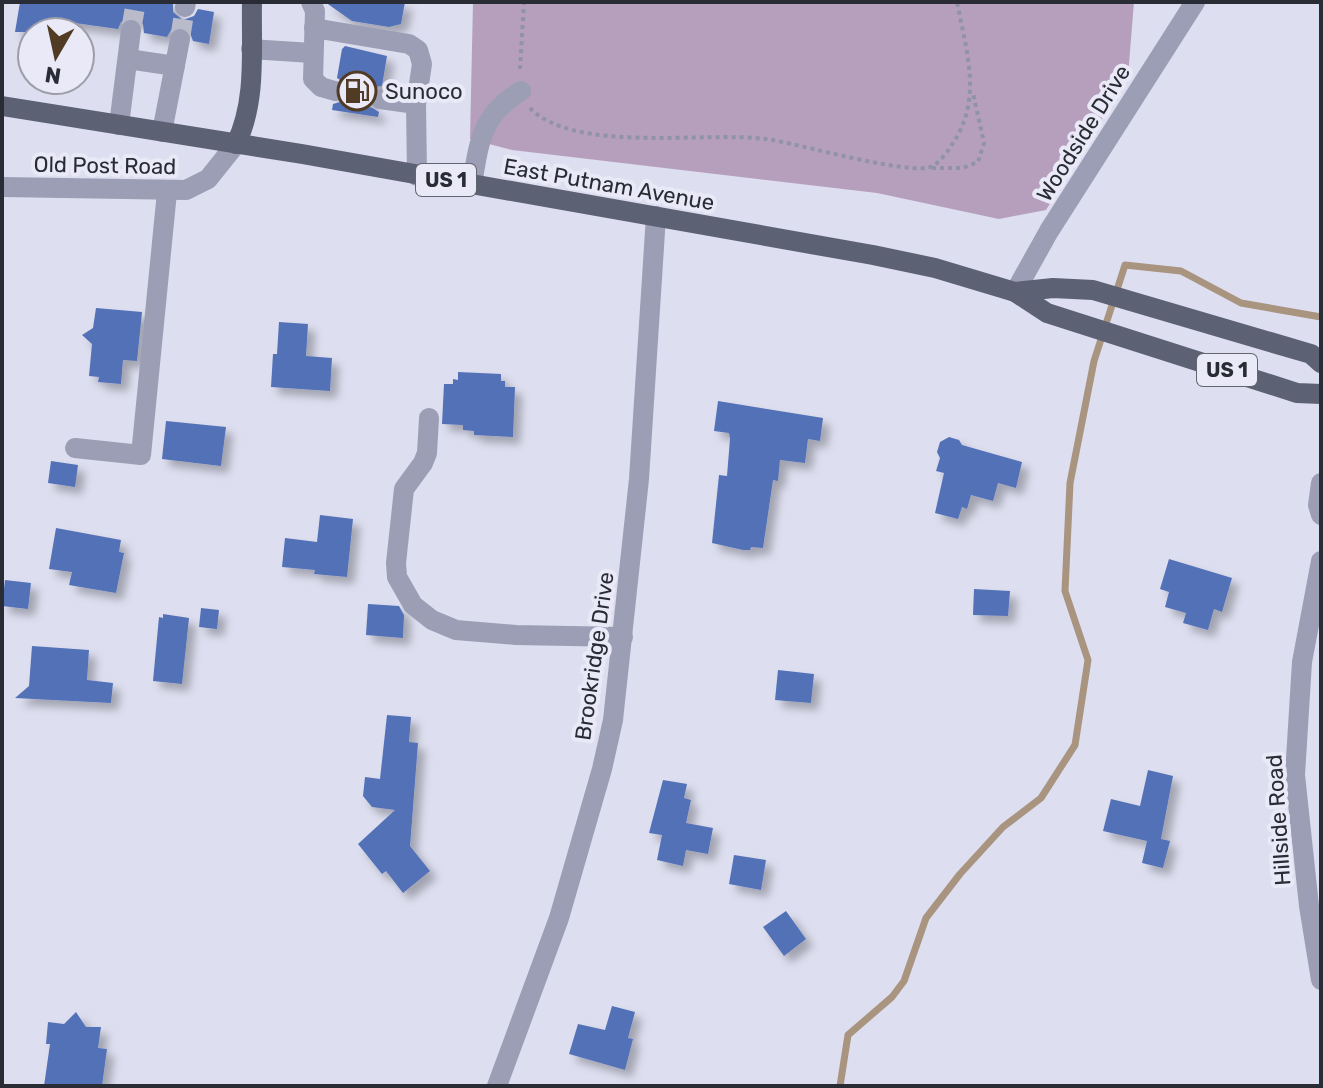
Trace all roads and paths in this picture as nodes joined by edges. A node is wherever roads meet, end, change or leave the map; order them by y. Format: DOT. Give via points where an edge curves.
graph roads {
  1 [pos="252,2"];
  2 [pos="311,2"];
  3 [pos="524,2"];
  4 [pos="957,2"];
  5 [pos="1195,2"];
  6 [pos="314,28"];
  7 [pos="131,30"];
  8 [pos="180,39"];
  9 [pos="251,49"];
  10 [pos="312,53"];
  11 [pos="128,59"];
  12 [pos="175,66"];
  13 [pos="971,86"];
  14 [pos="335,91"];
  15 [pos="521,91"];
  16 [pos="380,99"];
  17 [pos="416,104"];
  18 [pos="2,106"];
  19 [pos="119,125"];
  20 [pos="162,132"];
  21 [pos="236,144"];
  22 [pos="923,169"];
  23 [pos="417,176"];
  24 [pos="472,185"];
  25 [pos="2,187"];
  26 [pos="167,192"];
  27 [pos="656,216"];
  28 [pos="1015,292"];
  29 [pos="1321,363"];
  30 [pos="1321,394"];
  31 [pos="429,418"];
  32 [pos="75,448"];
  33 [pos="1321,483"];
  34 [pos="1321,515"];
  35 [pos="1321,561"];
  36 [pos="623,637"];
  37 [pos="1321,980"];
  38 [pos="497,1086"];
  1 -- 9 [label="main road"];
  2 -- 6 [label="street"];
  3 -- 15 [label="path"];
  4 -- 13 [label="path"];
  5 -- 28 [label="street, Woodside Drive"];
  6 -- 10 [label="street"];
  6 -- 17 [label="street" via="409,44 418,50 422,64"];
  7 -- 11 [label="street"];
  8 -- 12 [label="street"];
  9 -- 10 [label="street"];
  9 -- 21 [label="main road" via="250,102"];
  10 -- 14 [label="street" via="313,79"];
  11 -- 12 [label="street"];
  11 -- 19 [label="street"];
  12 -- 20 [label="street"];
  13 -- 22 [label="path" via="957,136 939,161"];
  13 -- 22 [label="path" via="984,143 978,162 963,168"];
  15 -- 22 [label="path" via="540,117 578,132 767,139"];
  15 -- 24 [label="street" via="504,101 485,125"];
  16 -- 17 [label="street"];
  17 -- 23 [label="street"];
  18 -- 19 [label="main road, East Putnam Avenue / US 1"];
  19 -- 20 [label="main road, East Putnam Avenue / US 1"];
  20 -- 21 [label="main road, East Putnam Avenue / US 1"];
  21 -- 23 [label="main road, East Putnam Avenue / US 1"];
  21 -- 26 [label="street, Old Post Road" via="198,186"];
  23 -- 24 [label="main road, East Putnam Avenue / US 1"];
  24 -- 27 [label="main road, East Putnam Avenue / US 1"];
  25 -- 26 [label="street, Old Post Road"];
  26 -- 32 [label="street" via="141,455"];
  27 -- 28 [label="main road, East Putnam Avenue / US 1" via="935,268"];
  27 -- 36 [label="street, Brookridge Drive"];
  28 -- 29 [label="main road, East Putnam Avenue / US 1" via="1093,290 1311,354"];
  28 -- 30 [label="main road, East Putnam Avenue / US 1" via="1047,313 1297,393"];
  31 -- 36 [label="street" via="427,453 404,489 396,563 397,577 413,605 456,630"];
  33 -- 34 [label="street"];
  35 -- 37 [label="street, Hillside Road" via="1302,662 1295,775"];
  36 -- 38 [label="street, Brookridge Drive" via="613,720 586,827 559,918"];
}
